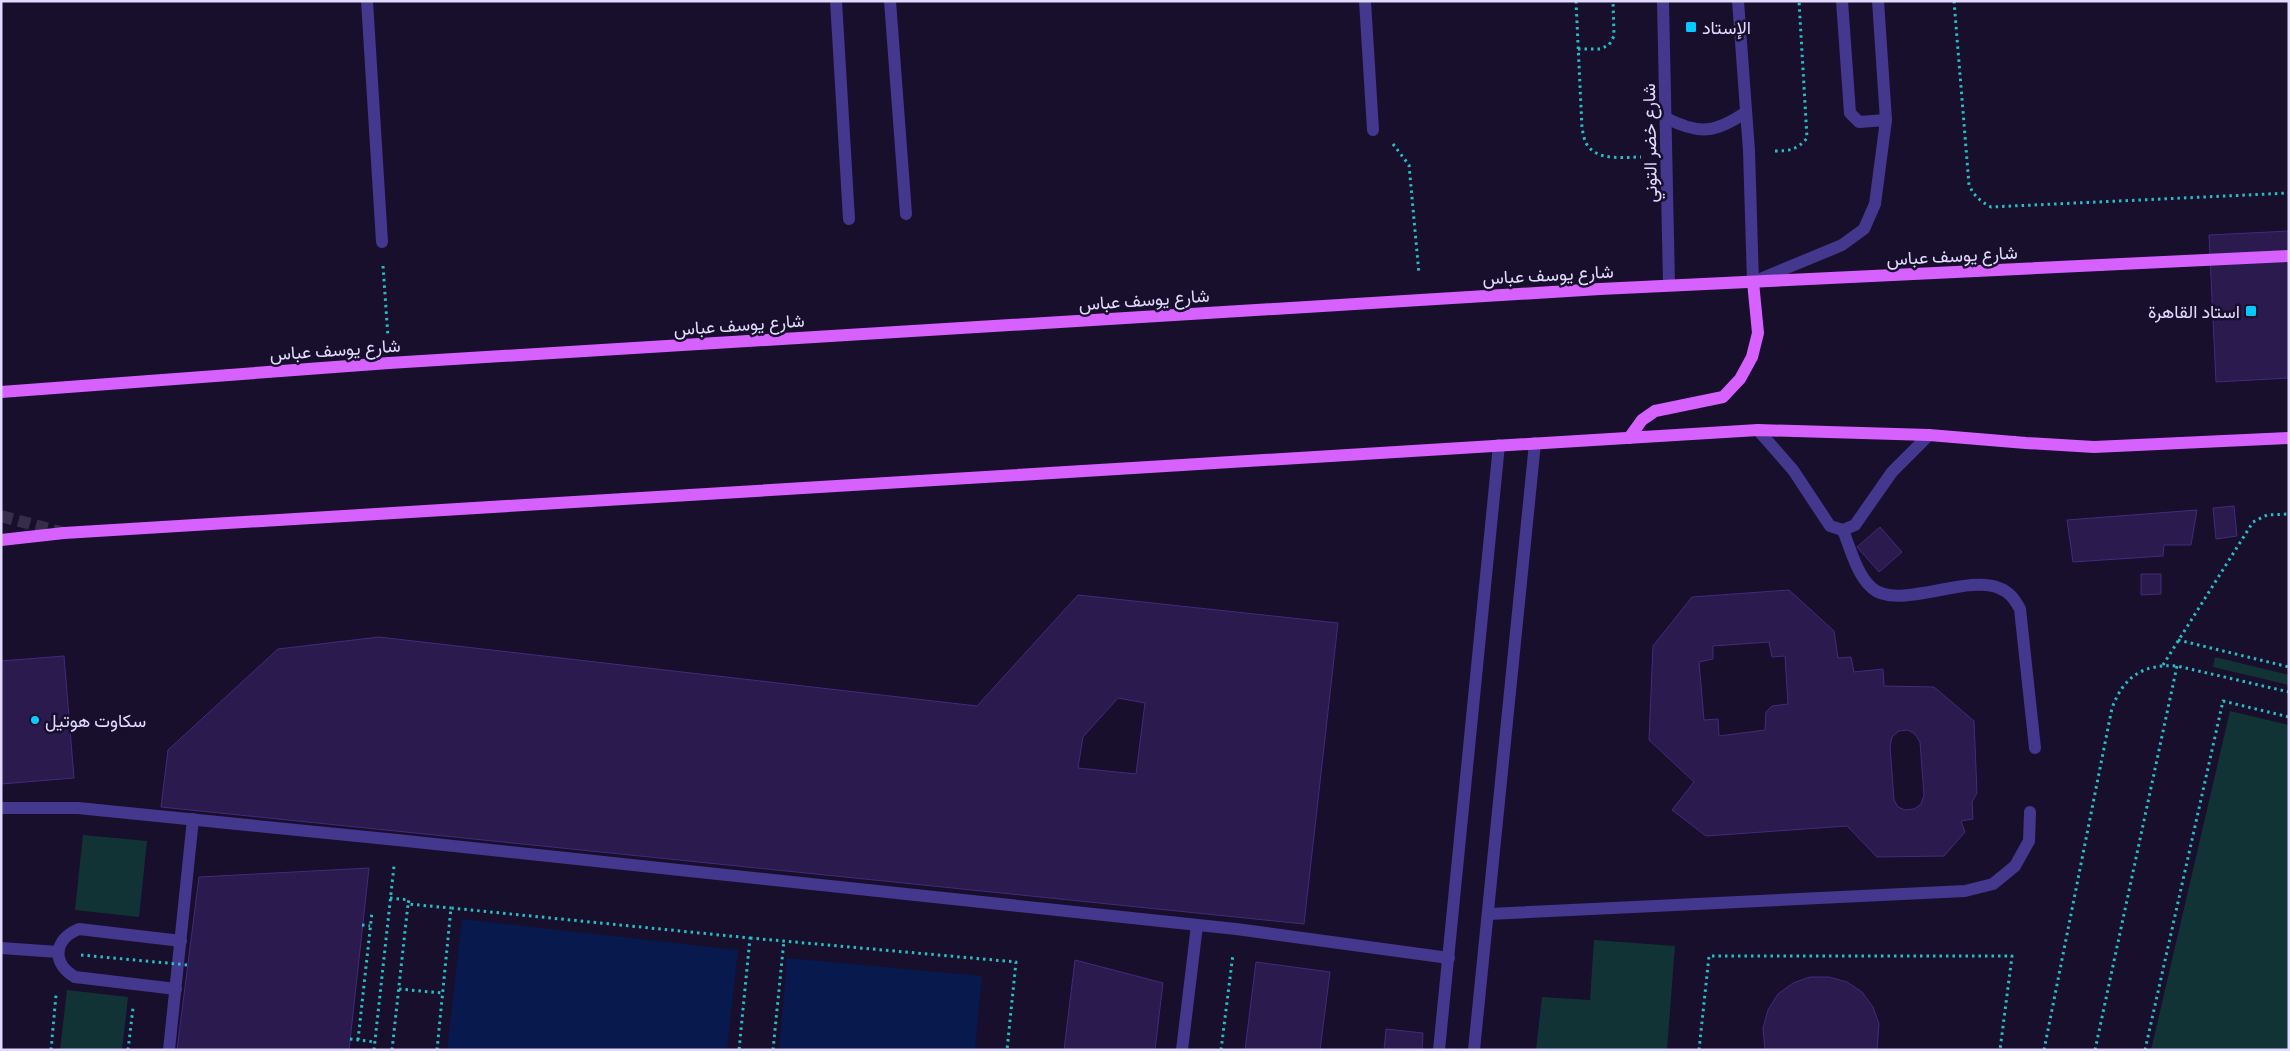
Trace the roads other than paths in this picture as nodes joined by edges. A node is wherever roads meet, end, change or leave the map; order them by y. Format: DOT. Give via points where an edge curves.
graph roads {
  1 [pos="368,1"];
  2 [pos="836,1"];
  3 [pos="890,1"];
  4 [pos="1365,1"];
  5 [pos="1663,1"];
  6 [pos="1738,1"];
  7 [pos="1842,1"];
  8 [pos="1878,1"];
  9 [pos="1746,112"];
  10 [pos="1666,118"];
  11 [pos="1886,120"];
  12 [pos="1373,130"];
  13 [pos="906,214"];
  14 [pos="849,219"];
  15 [pos="382,242"];
  16 [pos="2289,256"];
  17 [pos="1753,282"];
  18 [pos="1669,285"];
  19 [pos="1,392"];
  20 [pos="1758,430"];
  21 [pos="1929,435"];
  22 [pos="1629,438"];
  23 [pos="2289,438"];
  24 [pos="1535,444"];
  25 [pos="1499,445"];
  26 [pos="1843,530"];
  27 [pos="1,540"];
  28 [pos="2035,748"];
  29 [pos="1,808"];
  30 [pos="2030,812"];
  31 [pos="193,819"];
  32 [pos="1489,914"];
  33 [pos="1197,925"];
  34 [pos="181,941"];
  35 [pos="1,948"];
  36 [pos="59,957"];
  37 [pos="1448,958"];
  38 [pos="176,989"];
  39 [pos="169,1050"];
  40 [pos="1182,1050"];
  41 [pos="1439,1050"];
  42 [pos="1474,1050"];
  1 -- 15 [label="street"];
  2 -- 14 [label="street"];
  3 -- 13 [label="street"];
  4 -- 12 [label="street"];
  5 -- 10 [label="street, شارع خضر التوني"];
  6 -- 9 [label="street"];
  7 -- 11 [label="street" via="1850,113 1859,122"];
  8 -- 11 [label="street"];
  9 -- 10 [label="street" via="1728,124 1707,130 1686,128"];
  9 -- 17 [label="street"];
  10 -- 18 [label="street, شارع خضر التوني"];
  11 -- 17 [label="street" via="1875,204 1864,229 1842,245"];
  16 -- 17 [label="main road, شارع يوسف عباس"];
  17 -- 18 [label="main road, شارع يوسف عباس"];
  17 -- 22 [label="main road" via="1758,332 1752,357 1740,379 1723,397 1655,411 1642,420"];
  18 -- 19 [label="main road, شارع يوسف عباس" via="389,363"];
  20 -- 21 [label="main road"];
  20 -- 22 [label="main road"];
  20 -- 26 [label="street" via="1793,470 1830,526"];
  21 -- 23 [label="main road" via="2094,447"];
  21 -- 26 [label="street" via="1892,472 1855,525"];
  22 -- 24 [label="main road"];
  24 -- 25 [label="main road"];
  24 -- 32 [label="street"];
  25 -- 27 [label="main road" via="64,533"];
  25 -- 37 [label="street"];
  26 -- 28 [label="street" via="1863,577 1882,594 1898,595 1982,584 1999,588 2012,596 2020,609"];
  29 -- 31 [label="street" via="78,808"];
  30 -- 32 [label="street" via="2029,841 2016,866 1993,884 1965,891"];
  31 -- 33 [label="street"];
  31 -- 34 [label="street"];
  32 -- 42 [label="street"];
  33 -- 37 [label="street"];
  33 -- 40 [label="street"];
  34 -- 36 [label="street" via="79,929 65,937"];
  34 -- 38 [label="street"];
  35 -- 36 [label="street"];
  36 -- 38 [label="street" via="66,972 74,977"];
  37 -- 41 [label="street"];
  38 -- 39 [label="street"];
}
